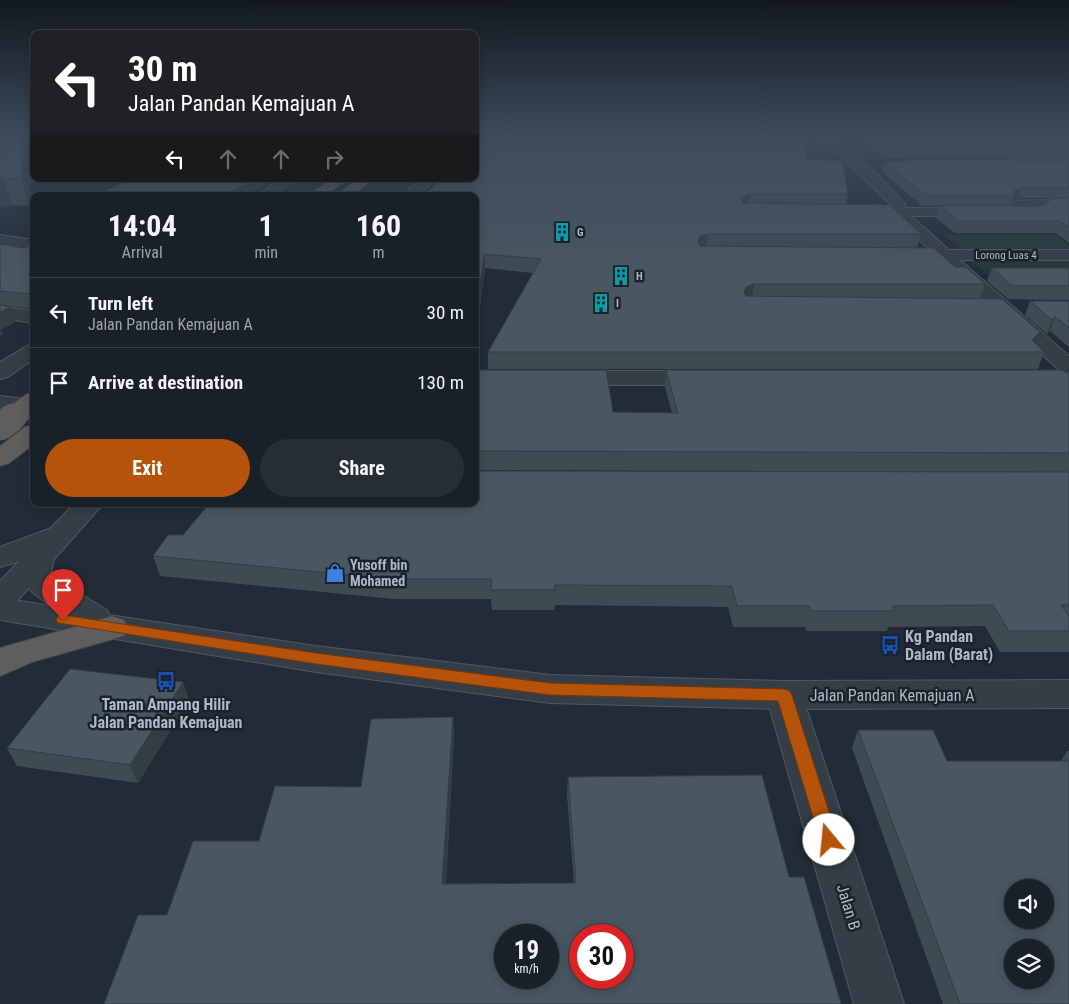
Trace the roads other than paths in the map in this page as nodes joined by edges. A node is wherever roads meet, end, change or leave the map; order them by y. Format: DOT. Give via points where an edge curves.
graph roads {
  1 [pos="282,184"];
  2 [pos="334,184"];
  3 [pos="359,184"];
  4 [pos="422,184"];
  5 [pos="875,184"];
  6 [pos="269,192"];
  7 [pos="321,192"];
  8 [pos="348,192"];
  9 [pos="413,192"];
  10 [pos="1069,204"];
  11 [pos="898,208"];
  12 [pos="877,212"];
  13 [pos="1037,212"];
  14 [pos="30,234"];
  15 [pos="7,241"];
  16 [pos="30,244"];
  17 [pos="884,255"];
  18 [pos="943,255"];
  19 [pos="1069,255"];
  20 [pos="972,307"];
  21 [pos="1002,307"];
  22 [pos="1031,308"];
  23 [pos="0,312"];
  24 [pos="30,316"];
  25 [pos="30,351"];
  26 [pos="30,353"];
  27 [pos="0,361"];
  28 [pos="1069,367"];
  29 [pos="0,372"];
  30 [pos="554,378"];
  31 [pos="722,378"];
  32 [pos="0,403"];
  33 [pos="30,405"];
  34 [pos="30,407"];
  35 [pos="0,427"];
  36 [pos="30,435"];
  37 [pos="0,458"];
  38 [pos="86,507"];
  39 [pos="62,533"];
  40 [pos="0,557"];
  41 [pos="39,558"];
  42 [pos="0,600"];
  43 [pos="0,609"];
  44 [pos="112,628"];
  45 [pos="0,663"];
  46 [pos="1069,694"];
  47 [pos="784,695"];
  48 [pos="879,1004"];
  1 -- 6 [label="street"];
  2 -- 7 [label="highway"];
  3 -- 8 [label="highway"];
  4 -- 9 [label="street"];
  5 -- 11 [label="street"];
  10 -- 11 [label="street"];
  11 -- 12 [label="street"];
  11 -- 13 [label="street"];
  11 -- 18 [label="street"];
  14 -- 15 [label="street"];
  15 -- 16 [label="street"];
  17 -- 18 [label="street, Lorong Luas 4"];
  18 -- 19 [label="street, Lorong Luas 4"];
  18 -- 21 [label="street"];
  20 -- 21 [label="street"];
  21 -- 22 [label="street"];
  21 -- 28 [label="street"];
  23 -- 24 [label="street"];
  25 -- 27 [label="street"];
  26 -- 29 [label="street"];
  30 -- 31 [label="street"];
  32 -- 34 [label="street"];
  33 -- 35 [label="highway, bridge"];
  36 -- 37 [label="highway"];
  38 -- 39 [label="street"];
  39 -- 40 [label="street" via="38,545"];
  39 -- 41 [label="street"];
  41 -- 42 [label="street"];
  41 -- 44 [label="street" via="36,573 42,586"];
  43 -- 44 [label="street, Jalan Pandan Kemajuan A"];
  44 -- 45 [label="highway" via="21,653"];
  44 -- 47 [label="street, Jalan Pandan Kemajuan A" via="550,689"];
  46 -- 47 [label="street, Jalan Pandan Kemajuan A"];
  47 -- 48 [label="street, Jalan B"];
}
